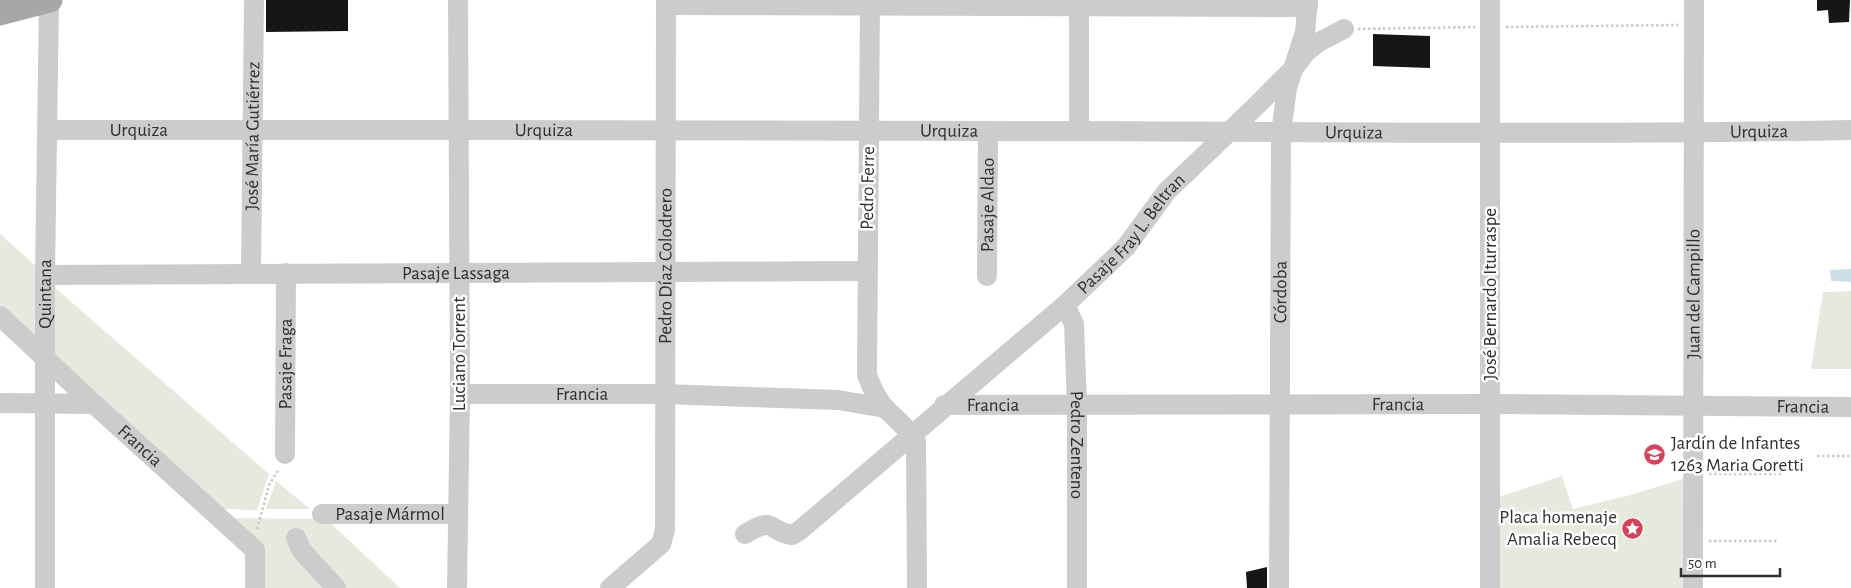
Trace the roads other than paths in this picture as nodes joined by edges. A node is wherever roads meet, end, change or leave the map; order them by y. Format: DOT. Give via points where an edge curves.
graph roads {
  1 [pos="50,0"];
  2 [pos="254,0"];
  3 [pos="458,0"];
  4 [pos="1490,0"];
  5 [pos="1694,0"];
  6 [pos="666,2"];
  7 [pos="870,2"];
  8 [pos="1079,3"];
  9 [pos="1308,3"];
  10 [pos="0,13"];
  11 [pos="1344,29"];
  12 [pos="1294,68"];
  13 [pos="664,129"];
  14 [pos="48,130"];
  15 [pos="252,130"];
  16 [pos="457,130"];
  17 [pos="1851,130"];
  18 [pos="1078,131"];
  19 [pos="870,132"];
  20 [pos="988,132"];
  21 [pos="1491,132"];
  22 [pos="1226,133"];
  23 [pos="1281,133"];
  24 [pos="1694,133"];
  25 [pos="665,271"];
  26 [pos="867,271"];
  27 [pos="458,272"];
  28 [pos="286,273"];
  29 [pos="251,274"];
  30 [pos="45,275"];
  31 [pos="987,276"];
  32 [pos="1065,305"];
  33 [pos="0,316"];
  34 [pos="46,359"];
  35 [pos="867,375"];
  36 [pos="460,394"];
  37 [pos="664,394"];
  38 [pos="838,400"];
  39 [pos="0,403"];
  40 [pos="46,403"];
  41 [pos="94,404"];
  42 [pos="1490,404"];
  43 [pos="944,405"];
  44 [pos="1077,405"];
  45 [pos="1280,405"];
  46 [pos="1692,407"];
  47 [pos="1851,407"];
  48 [pos="885,408"];
  49 [pos="912,435"];
  50 [pos="285,454"];
  51 [pos="322,514"];
  52 [pos="457,514"];
  53 [pos="745,534"];
  54 [pos="296,538"];
  55 [pos="45,588"];
  56 [pos="254,588"];
  57 [pos="336,588"];
  58 [pos="457,588"];
  59 [pos="610,588"];
  60 [pos="917,588"];
  61 [pos="1077,588"];
  62 [pos="1279,588"];
  63 [pos="1490,588"];
  64 [pos="1693,588"];
  1 -- 10 [label="main road"];
  1 -- 14 [label="street, Quintana"];
  2 -- 15 [label="street, José María Gutiérrez"];
  3 -- 16 [label="street, Luciano Torrent"];
  4 -- 21 [label="street, José Bernardo Iturraspe"];
  5 -- 24 [label="street, Juan del Campillo"];
  6 -- 7 [label="street"];
  6 -- 13 [label="street, Pedro Díaz Colodrero"];
  7 -- 8 [label="street"];
  7 -- 19 [label="street, Pedro Ferre"];
  8 -- 9 [label="street"];
  8 -- 18 [label="street"];
  9 -- 12 [label="street, Córdoba" via="1305,32"];
  11 -- 12 [label="street, Pasaje Fray L. Beltran" via="1319,42"];
  12 -- 22 [label="street, Pasaje Fray L. Beltran"];
  12 -- 23 [label="street, Córdoba" via="1286,88"];
  13 -- 16 [label="street, Urquiza"];
  13 -- 19 [label="street, Urquiza"];
  13 -- 25 [label="street, Pedro Díaz Colodrero"];
  14 -- 15 [label="street, Urquiza"];
  14 -- 30 [label="street, Quintana"];
  15 -- 16 [label="street, Urquiza"];
  15 -- 29 [label="street, José María Gutiérrez"];
  16 -- 27 [label="street, Luciano Torrent"];
  17 -- 24 [label="street, Urquiza"];
  18 -- 20 [label="street, Urquiza"];
  18 -- 22 [label="street, Urquiza"];
  19 -- 20 [label="street, Urquiza"];
  19 -- 26 [label="street, Pedro Ferre"];
  20 -- 31 [label="street, Pasaje Aldao"];
  21 -- 23 [label="street, Urquiza"];
  21 -- 24 [label="street, Urquiza"];
  21 -- 42 [label="street, José Bernardo Iturraspe"];
  22 -- 23 [label="street, Urquiza"];
  22 -- 32 [label="street, Pasaje Fray L. Beltran" via="1167,191 1126,247"];
  23 -- 45 [label="street, Córdoba"];
  24 -- 46 [label="street, Juan del Campillo"];
  25 -- 26 [label="street, Pasaje Lassaga"];
  25 -- 27 [label="street, Pasaje Lassaga"];
  25 -- 37 [label="street, Pedro Díaz Colodrero"];
  26 -- 35 [label="street, Pedro Ferre"];
  27 -- 28 [label="street, Pasaje Lassaga"];
  27 -- 36 [label="street, Luciano Torrent"];
  28 -- 29 [label="street, Pasaje Lassaga"];
  28 -- 50 [label="street, Pasaje Fraga"];
  29 -- 30 [label="street, Pasaje Lassaga"];
  30 -- 34 [label="street, Quintana"];
  32 -- 43 [label="street, Pasaje Fray L. Beltran"];
  32 -- 44 [label="street, Pedro Zenteno" via="1074,324"];
  33 -- 34 [label="street, Francia"];
  34 -- 40 [label="street, Quintana"];
  34 -- 41 [label="street, Francia"];
  35 -- 38 [label="street" via="849,394"];
  35 -- 48 [label="street, Pedro Ferre" via="873,392"];
  36 -- 37 [label="street, Francia"];
  36 -- 52 [label="street, Luciano Torrent"];
  37 -- 38 [label="street, Francia"];
  37 -- 59 [label="street, Pedro Díaz Colodrero" via="665,530 661,544"];
  38 -- 48 [label="street, Francia"];
  39 -- 40 [label="street"];
  40 -- 41 [label="street"];
  40 -- 55 [label="street, Quintana"];
  41 -- 56 [label="street, Francia" via="255,550"];
  42 -- 45 [label="street, Francia"];
  42 -- 46 [label="street, Francia"];
  42 -- 63 [label="street, José Bernardo Iturraspe"];
  43 -- 44 [label="street, Francia"];
  43 -- 49 [label="street, Pasaje Fray L. Beltran"];
  44 -- 45 [label="street, Francia"];
  44 -- 61 [label="street, Pedro Zenteno"];
  45 -- 62 [label="street, Córdoba"];
  46 -- 47 [label="street, Francia"];
  46 -- 64 [label="street, Juan del Campillo"];
  48 -- 49 [label="street, Pedro Ferre"];
  49 -- 53 [label="street, Pasaje Fray L. Beltran" via="792,535 770,524 762,524"];
  49 -- 60 [label="street" via="916,450"];
  51 -- 52 [label="street, Pasaje Mármol"];
  52 -- 58 [label="street, Luciano Torrent"];
  54 -- 57 [label="street" via="302,551"];
}
